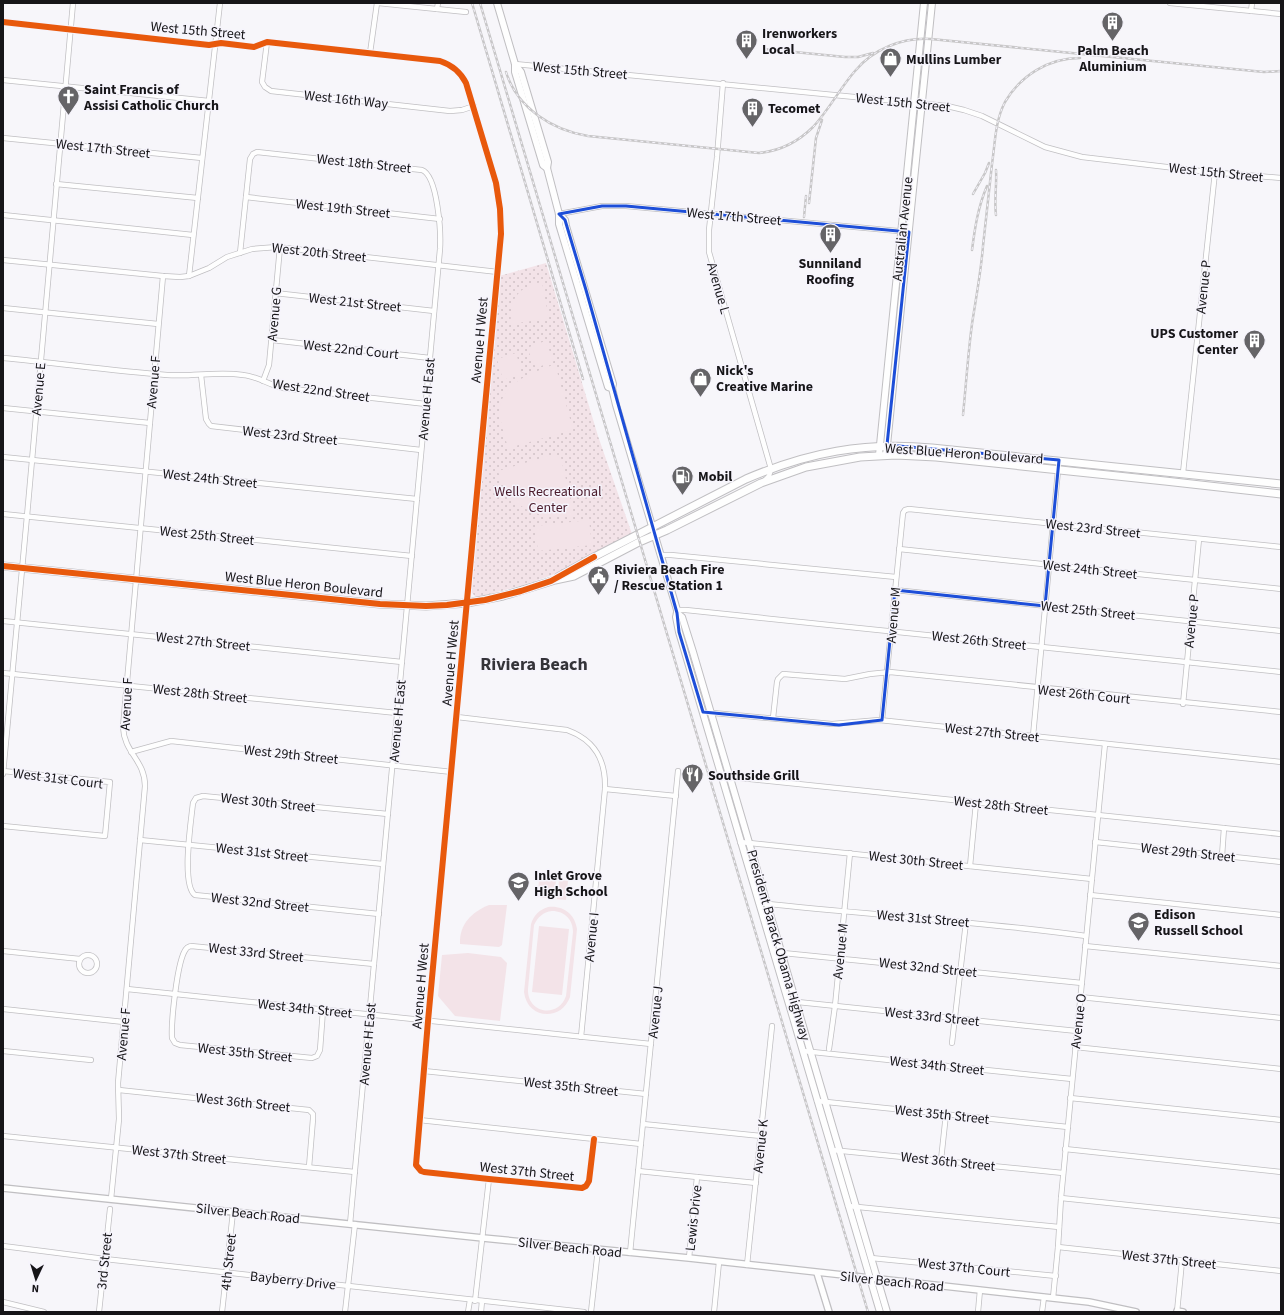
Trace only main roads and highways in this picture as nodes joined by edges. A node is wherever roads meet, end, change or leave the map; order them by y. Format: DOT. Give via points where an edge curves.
graph roads {
  1 [pos="497,3"];
  2 [pos="924,3"];
  3 [pos="932,3"];
  4 [pos="884,446"];
  5 [pos="883,455"];
  6 [pos="1183,473"];
  7 [pos="1136,478"];
  8 [pos="1239,479"];
  9 [pos="1188,483"];
  10 [pos="1281,484"];
  11 [pos="1281,494"];
  12 [pos="654,532"];
  13 [pos="3,566"];
  14 [pos="677,612"];
  15 [pos="874,1278"];
  16 [pos="880,1312"];
  17 [pos="887,1312"];
  1 -- 12 [label="main road, President Barack Obama Highway" via="548,162 547,168 559,214 559,224 608,387 612,388"];
  2 -- 4 [label="main road, Australian Avenue" via="901,232"];
  3 -- 4 [label="main road, Australian Avenue"];
  4 -- 5 [label="main road, Australian Avenue"];
  4 -- 6 [label="main road, West Blue Heron Boulevard" via="932,448"];
  4 -- 12 [label="main road, West Blue Heron Boulevard" via="821,454 772,469 746,479"];
  5 -- 7 [label="main road, West Blue Heron Boulevard" via="936,457"];
  5 -- 12 [label="main road, West Blue Heron Boulevard" via="818,464 788,472"];
  6 -- 7 [label="main road" via="1177,477 1140,474"];
  6 -- 8 [label="main road, West Blue Heron Boulevard"];
  7 -- 9 [label="main road, West Blue Heron Boulevard"];
  8 -- 9 [label="main road" via="1231,483 1193,479"];
  8 -- 10 [label="main road, West Blue Heron Boulevard"];
  9 -- 11 [label="main road, West Blue Heron Boulevard"];
  12 -- 13 [label="main road, West Blue Heron Boulevard" via="594,557 555,580 503,596 444,606 407,606"];
  12 -- 14 [label="main road, President Barack Obama Highway"];
  14 -- 15 [label="main road, President Barack Obama Highway" via="679,632 740,842 848,1206"];
  14 -- 15 [label="main road, President Barack Obama Highway" via="682,617 857,1207"];
  15 -- 16 [label="main road"];
  15 -- 17 [label="main road"];
}
